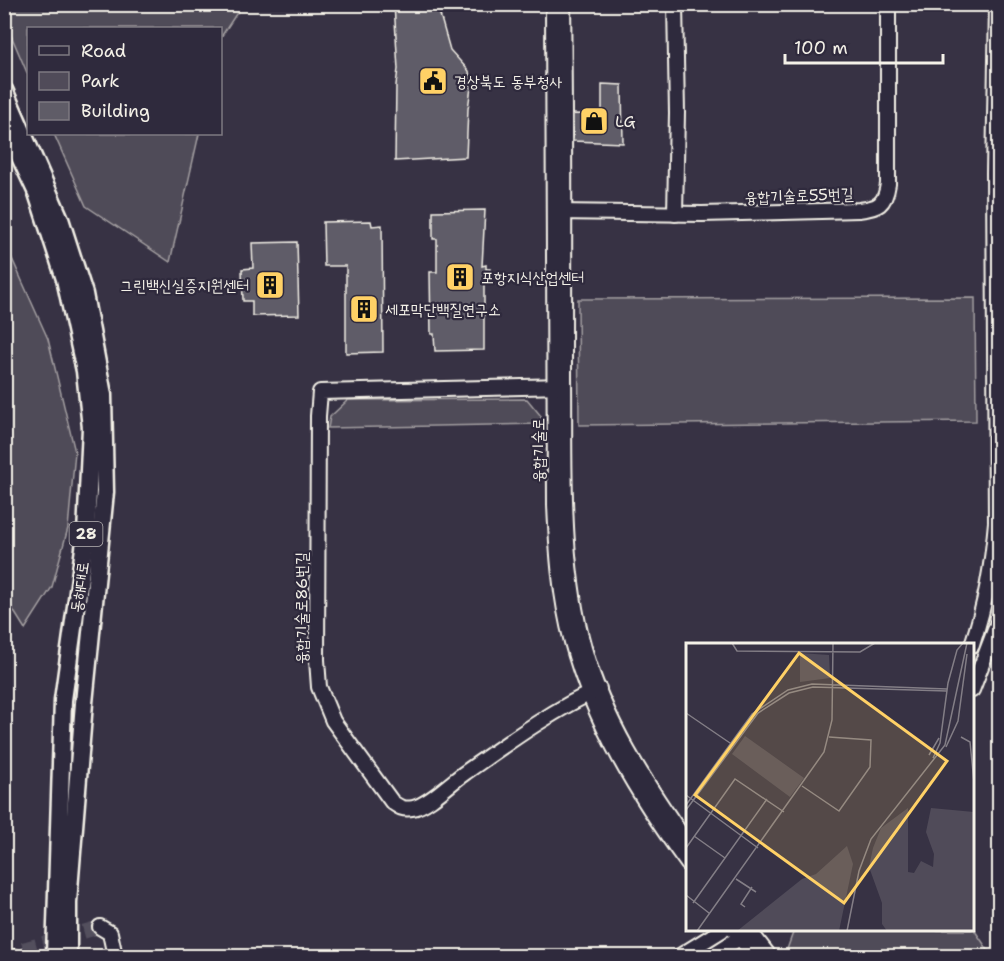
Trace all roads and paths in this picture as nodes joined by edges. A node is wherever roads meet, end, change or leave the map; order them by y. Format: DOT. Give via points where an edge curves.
graph roads {
  1 [pos="553,4"];
  2 [pos="563,4"];
  3 [pos="675,4"];
  4 [pos="888,4"];
  5 [pos="997,4"];
  6 [pos="4,90"];
  7 [pos="4,123"];
  8 [pos="558,212"];
  9 [pos="675,214"];
  10 [pos="998,344"];
  11 [pos="559,386"];
  12 [pos="999,617"];
  13 [pos="973,643"];
  14 [pos="974,685"];
  15 [pos="594,691"];
  16 [pos="686,842"];
  17 [pos="686,862"];
  18 [pos="100,927"];
  19 [pos="720,931"];
  20 [pos="745,931"];
  21 [pos="4,949"];
  22 [pos="23,949"];
  23 [pos="53,957"];
  24 [pos="70,957"];
  25 [pos="115,957"];
  26 [pos="680,957"];
  27 [pos="711,957"];
  28 [pos="754,957"];
  29 [pos="769,957"];
  1 -- 8 [label="street, 융합기술로"];
  2 -- 8 [label="street, 융합기술로"];
  3 -- 9 [label="street"];
  4 -- 9 [label="street, 융합기술로55번길" via="888,184 881,204 859,210"];
  5 -- 10 [label="street" via="994,173"];
  6 -- 24 [label="main road" via="60,219 81,284 103,395 105,492 84,703 68,920"];
  7 -- 23 [label="main road, 동해대로 / 28" via="37,193 65,279 85,371 91,428 86,534 63,700"];
  8 -- 9 [label="street, 융합기술로55번길"];
  8 -- 11 [label="street, 융합기술로"];
  10 -- 13 [label="street" via="993,566"];
  11 -- 15 [label="street, 융합기술로" via="568,565"];
  11 -- 15 [label="street, 융합기술로86번길" via="320,392 319,687 333,721 392,802 403,809 424,804 466,772"];
  12 -- 14 [label="street"];
  15 -- 16 [label="street, 융합기술로" via="641,775"];
  15 -- 17 [label="street, 융합기술로" via="602,723 633,781"];
  18 -- 25 [label="street" via="110,933"];
  19 -- 26 [label="street"];
  20 -- 27 [label="street"];
  20 -- 28 [label="street"];
  20 -- 29 [label="street"];
  21 -- 22 [label="path"];
}
